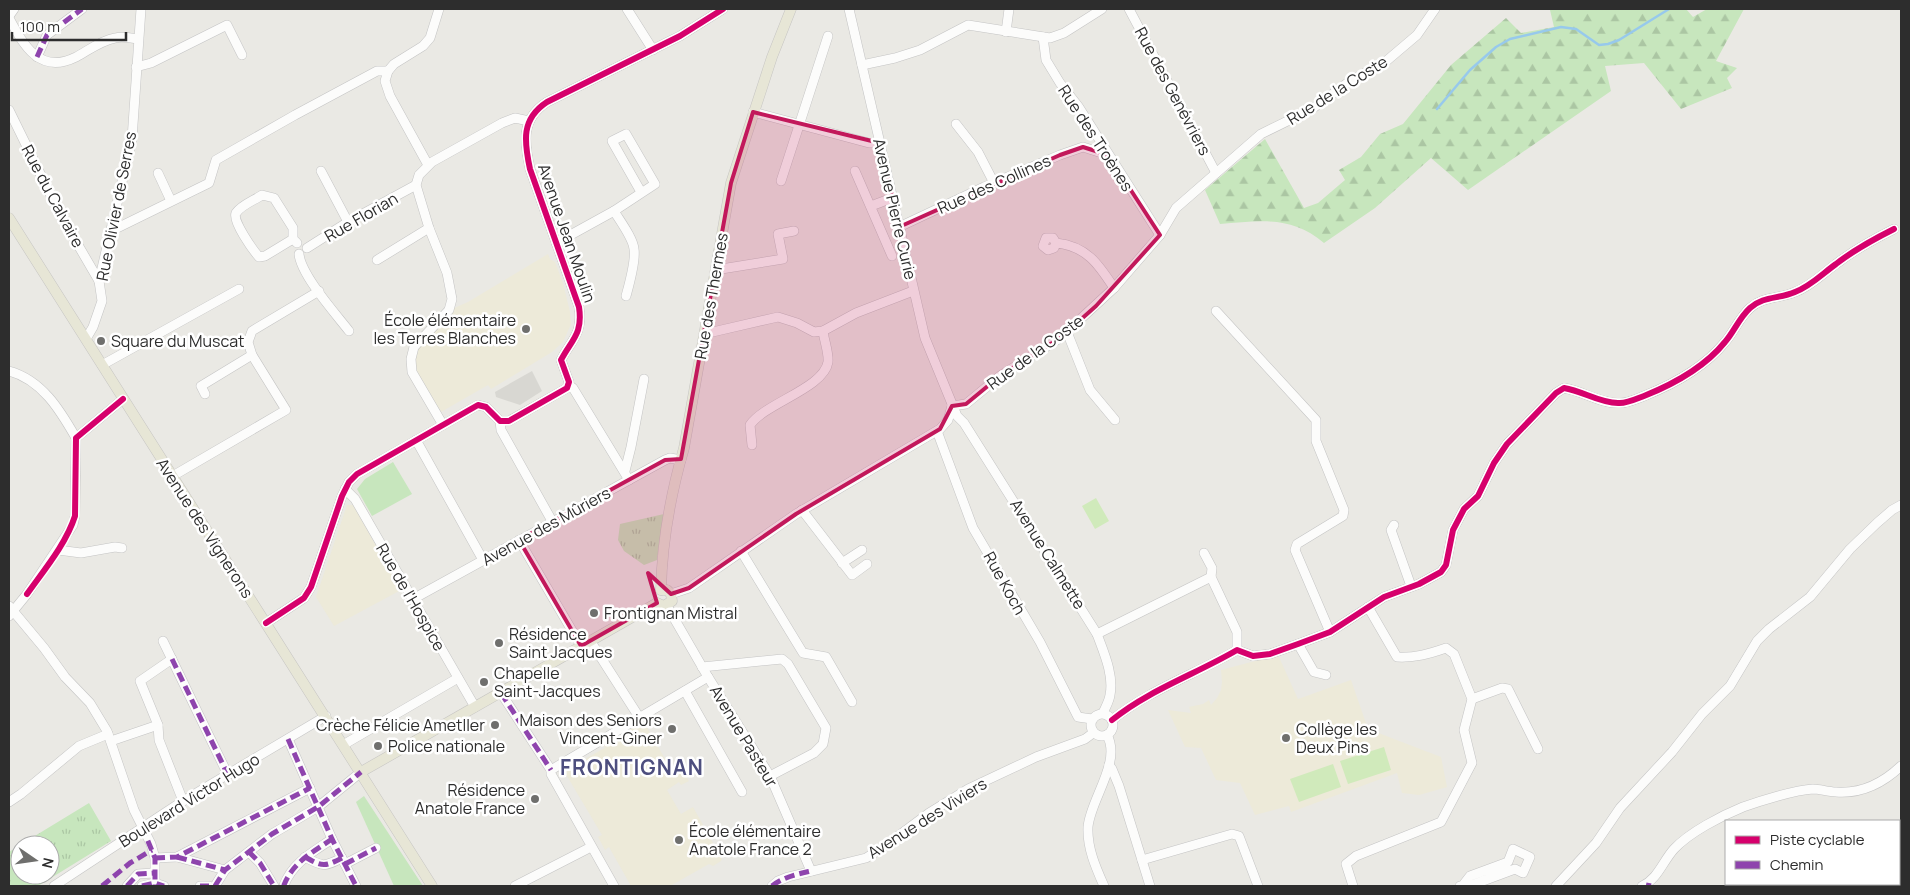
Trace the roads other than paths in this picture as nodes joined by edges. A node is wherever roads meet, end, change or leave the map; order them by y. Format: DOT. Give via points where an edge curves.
graph roads {
  1 [pos="14,9"];
  2 [pos="82,9"];
  3 [pos="141,9"];
  4 [pos="439,9"];
  5 [pos="627,9"];
  6 [pos="723,9"];
  7 [pos="791,9"];
  8 [pos="849,9"];
  9 [pos="1009,9"];
  10 [pos="1102,9"];
  11 [pos="1129,9"];
  12 [pos="1435,9"];
  13 [pos="1086,13"];
  14 [pos="9,17"];
  15 [pos="1006,32"];
  16 [pos="828,36"];
  17 [pos="1043,37"];
  18 [pos="138,39"];
  19 [pos="653,50"];
  20 [pos="242,54"];
  21 [pos="37,57"];
  22 [pos="862,65"];
  23 [pos="136,67"];
  24 [pos="388,71"];
  25 [pos="9,110"];
  26 [pos="753,112"];
  27 [pos="528,121"];
  28 [pos="799,124"];
  29 [pos="956,124"];
  30 [pos="1098,138"];
  31 [pos="880,143"];
  32 [pos="1090,148"];
  33 [pos="1108,155"];
  34 [pos="428,164"];
  35 [pos="321,171"];
  36 [pos="855,171"];
  37 [pos="158,172"];
  38 [pos="1216,173"];
  39 [pos="781,181"];
  40 [pos="994,183"];
  41 [pos="416,185"];
  42 [pos="641,192"];
  43 [pos="892,198"];
  44 [pos="171,201"];
  45 [pos="871,206"];
  46 [pos="614,211"];
  47 [pos="9,218"];
  48 [pos="348,222"];
  49 [pos="899,227"];
  50 [pos="429,228"];
  51 [pos="1894,229"];
  52 [pos="794,231"];
  53 [pos="109,232"];
  54 [pos="1160,234"];
  55 [pos="295,241"];
  56 [pos="556,243"];
  57 [pos="1056,243"];
  58 [pos="303,251"];
  59 [pos="892,256"];
  60 [pos="377,260"];
  61 [pos="715,270"];
  62 [pos="99,281"];
  63 [pos="1114,288"];
  64 [pos="239,289"];
  65 [pos="318,291"];
  66 [pos="913,292"];
  67 [pos="626,296"];
  68 [pos="1216,311"];
  69 [pos="348,331"];
  70 [pos="823,331"];
  71 [pos="1067,332"];
  72 [pos="704,334"];
  73 [pos="86,339"];
  74 [pos="252,355"];
  75 [pos="102,366"];
  76 [pos="9,371"];
  77 [pos="644,379"];
  78 [pos="568,385"];
  79 [pos="205,394"];
  80 [pos="123,399"];
  81 [pos="952,406"];
  82 [pos="1115,420"];
  83 [pos="500,421"];
  84 [pos="443,425"];
  85 [pos="937,431"];
  86 [pos="76,438"];
  87 [pos="416,440"];
  88 [pos="752,445"];
  89 [pos="681,460"];
  90 [pos="625,471"];
  91 [pos="172,477"];
  92 [pos="629,480"];
  93 [pos="345,489"];
  94 [pos="1901,505"];
  95 [pos="802,510"];
  96 [pos="552,521"];
  97 [pos="1394,525"];
  98 [pos="520,540"];
  99 [pos="122,548"];
  100 [pos="58,550"];
  101 [pos="862,550"];
  102 [pos="742,551"];
  103 [pos="1204,553"];
  104 [pos="484,560"];
  105 [pos="842,563"];
  106 [pos="867,564"];
  107 [pos="1211,577"];
  108 [pos="1411,586"];
  109 [pos="666,592"];
  110 [pos="413,599"];
  111 [pos="662,604"];
  112 [pos="1368,607"];
  113 [pos="10,611"];
  114 [pos="266,623"];
  115 [pos="1330,632"];
  116 [pos="1097,634"];
  117 [pos="163,641"];
  118 [pos="586,644"];
  119 [pos="1298,644"];
  120 [pos="1236,650"];
  121 [pos="172,659"];
  122 [pos="702,667"];
  123 [pos="1326,675"];
  124 [pos="708,677"];
  125 [pos="458,678"];
  126 [pos="685,691"];
  127 [pos="501,693"];
  128 [pos="1472,699"];
  129 [pos="852,702"];
  130 [pos="475,707"];
  131 [pos="1103,713"];
  132 [pos="326,716"];
  133 [pos="639,717"];
  134 [pos="1092,719"];
  135 [pos="1112,720"];
  136 [pos="158,725"];
  137 [pos="1093,733"];
  138 [pos="1107,735"];
  139 [pos="110,738"];
  140 [pos="288,738"];
  141 [pos="343,745"];
  142 [pos="1538,749"];
  143 [pos="1109,765"];
  144 [pos="1901,766"];
  145 [pos="551,770"];
  146 [pos="361,772"];
  147 [pos="228,775"];
  148 [pos="770,776"];
  149 [pos="310,788"];
  150 [pos="742,792"];
  151 [pos="183,801"];
  152 [pos="9,802"];
  153 [pos="318,807"];
  154 [pos="142,827"];
  155 [pos="332,838"];
  156 [pos="592,847"];
  157 [pos="376,848"];
  158 [pos="249,852"];
  159 [pos="177,857"];
  160 [pos="305,857"];
  161 [pos="155,858"];
  162 [pos="1142,860"];
  163 [pos="343,861"];
  164 [pos="225,870"];
  165 [pos="811,871"];
  166 [pos="154,872"];
  167 [pos="155,884"];
  168 [pos="54,886"];
  169 [pos="127,886"];
  170 [pos="142,886"];
  171 [pos="164,886"];
  172 [pos="200,886"];
  173 [pos="215,886"];
  174 [pos="274,886"];
  175 [pos="284,886"];
  176 [pos="356,886"];
  177 [pos="432,886"];
  178 [pos="515,886"];
  179 [pos="614,886"];
  180 [pos="772,886"];
  181 [pos="1104,886"];
  182 [pos="1150,886"];
  183 [pos="1258,886"];
  184 [pos="1353,886"];
  185 [pos="1462,886"];
  186 [pos="1556,886"];
  187 [pos="1644,886"];
  1 -- 14 [label="street"];
  2 -- 21 [label="street" via="47,35"];
  3 -- 18 [label="street, Rue Olivier de Serres"];
  4 -- 24 [label="street" via="430,38"];
  5 -- 19 [label="street"];
  6 -- 19 [label="street"];
  7 -- 26 [label="main road, Rue des Thermes"];
  8 -- 22 [label="street, Avenue Pierre Curie"];
  9 -- 15 [label="street"];
  10 -- 13 [label="street"];
  11 -- 38 [label="street, Rue des Genévriers"];
  12 -- 38 [label="street, Rue de la Coste" via="1416,35 1384,63 1350,81 1312,109 1261,134"];
  13 -- 17 [label="street" via="1064,33"];
  14 -- 21 [label="street" via="18,36"];
  15 -- 17 [label="street"];
  15 -- 22 [label="street" via="968,25 920,50"];
  16 -- 28 [label="street"];
  17 -- 30 [label="street, Rue des Troènes" via="1046,60"];
  18 -- 21 [label="street" via="117,37 57,64"];
  18 -- 23 [label="street, Rue Olivier de Serres"];
  19 -- 27 [label="street" via="547,102 536,109"];
  20 -- 23 [label="street" via="227,25 151,63"];
  22 -- 31 [label="street, Avenue Pierre Curie"];
  23 -- 53 [label="street, Rue Olivier de Serres" via="132,139"];
  24 -- 34 [label="street" via="386,88"];
  24 -- 44 [label="street" via="378,71 216,160 209,182"];
  25 -- 62 [label="street, Rue du Calvaire" via="60,214"];
  26 -- 28 [label="street"];
  26 -- 61 [label="main road, Rue des Thermes" via="731,183"];
  27 -- 34 [label="street" via="515,118 502,122"];
  27 -- 56 [label="street, Avenue Jean Moulin" via="525,148"];
  28 -- 31 [label="street" via="869,144"];
  28 -- 39 [label="street"];
  29 -- 40 [label="street" via="978,152"];
  30 -- 32 [label="street"];
  30 -- 33 [label="street, Rue des Troènes"];
  31 -- 43 [label="street, Avenue Pierre Curie"];
  32 -- 33 [label="street"];
  32 -- 40 [label="street, Rue des Collines" via="1083,147 1055,156"];
  33 -- 54 [label="street, Rue des Troènes"];
  34 -- 41 [label="street"];
  35 -- 48 [label="street"];
  36 -- 45 [label="street"];
  37 -- 44 [label="street"];
  38 -- 54 [label="street, Rue de la Coste" via="1176,208"];
  40 -- 49 [label="street, Rue des Collines"];
  41 -- 48 [label="street, Rue Florian"];
  41 -- 50 [label="street"];
  42 -- 42 [label="street" via="654,184 626,134 612,141"];
  42 -- 46 [label="street"];
  43 -- 45 [label="street"];
  43 -- 49 [label="street, Avenue Pierre Curie"];
  44 -- 53 [label="street"];
  45 -- 59 [label="street"];
  46 -- 56 [label="street"];
  46 -- 67 [label="street" via="634,249"];
  47 -- 73 [label="main road, Avenue des Vignerons"];
  48 -- 58 [label="street, Rue Florian"];
  49 -- 66 [label="street, Avenue Pierre Curie"];
  50 -- 60 [label="street"];
  50 -- 84 [label="street" via="447,273 452,299 449,310 414,347 411,358 412,372"];
  51 -- 108 [label="street" via="1837,263 1810,285 1793,293 1764,299 1749,308 1715,353 1668,386 1620,404 1571,389 1564,388 1556,393 1507,444 1478,496 1464,509 1453,530 1446,565 1434,577"];
  52 -- 61 [label="street" via="778,234 783,259"];
  53 -- 62 [label="street, Rue Olivier de Serres"];
  54 -- 63 [label="street, Rue de la Coste"];
  55 -- 55 [label="street" via="293,228 274,198 262,195 237,211 237,224 259,257"];
  55 -- 58 [label="street" via="295,250"];
  56 -- 78 [label="street, Avenue Jean Moulin" via="580,316 577,335 561,360"];
  57 -- 63 [label="street" via="1088,254"];
  58 -- 65 [label="street" via="300,262"];
  61 -- 72 [label="main road, Rue des Thermes"];
  62 -- 73 [label="street, Rue Olivier de Serres" via="102,301"];
  63 -- 71 [label="street, Rue de la Coste"];
  64 -- 75 [label="street"];
  65 -- 69 [label="street"];
  65 -- 74 [label="street" via="252,331 248,342"];
  66 -- 70 [label="street" via="856,313"];
  66 -- 81 [label="street, Avenue Pierre Curie" via="925,338"];
  68 -- 115 [label="street" via="1316,420 1316,440 1344,510 1343,516 1298,544 1294,550"];
  70 -- 72 [label="street" via="814,332 778,317"];
  70 -- 88 [label="street" via="828,361 825,370 800,392 755,417 750,425"];
  71 -- 81 [label="street, Rue de la Coste" via="1000,376 966,404"];
  71 -- 82 [label="street" via="1090,390"];
  72 -- 89 [label="main road, Rue des Thermes"];
  73 -- 75 [label="main road, Avenue des Vignerons"];
  74 -- 79 [label="street" via="201,386"];
  74 -- 91 [label="street" via="286,410"];
  75 -- 80 [label="main road, Avenue des Vignerons"];
  76 -- 86 [label="street" via="26,377 42,390 62,413"];
  77 -- 90 [label="street"];
  78 -- 83 [label="street" via="509,421"];
  78 -- 90 [label="street" via="573,388"];
  80 -- 86 [label="street"];
  80 -- 91 [label="main road, Avenue des Vignerons"];
  81 -- 85 [label="street" via="948,420"];
  81 -- 116 [label="street, Avenue Calmette"];
  83 -- 84 [label="street" via="478,405"];
  83 -- 96 [label="street" via="501,430"];
  84 -- 87 [label="street"];
  85 -- 95 [label="street"];
  85 -- 134 [label="street, Rue Koch" via="973,528 1040,642 1078,717"];
  86 -- 100 [label="street" via="76,516"];
  87 -- 93 [label="street" via="357,474"];
  87 -- 104 [label="street"];
  89 -- 92 [label="street, Avenue des Mûriers" via="670,458"];
  89 -- 109 [label="main road, Rue des Thermes" via="669,513"];
  90 -- 92 [label="street"];
  91 -- 114 [label="main road, Avenue des Vignerons"];
  92 -- 96 [label="street, Avenue des Mûriers"];
  93 -- 110 [label="street, Rue de l'Hospice" via="355,500"];
  93 -- 114 [label="street" via="311,587 304,598"];
  94 -- 186 [label="street" via="1850,549 1810,597 1757,641 1730,686 1620,808 1596,843"];
  95 -- 102 [label="street"];
  95 -- 105 [label="street"];
  96 -- 98 [label="street, Avenue des Mûriers"];
  97 -- 108 [label="street" via="1391,530"];
  98 -- 104 [label="street, Avenue des Mûriers"];
  98 -- 118 [label="street"];
  99 -- 100 [label="street" via="81,553"];
  100 -- 113 [label="street" via="27,594"];
  101 -- 105 [label="street"];
  102 -- 109 [label="street" via="690,588"];
  102 -- 129 [label="street" via="803,653 826,657"];
  103 -- 107 [label="street" via="1212,568"];
  104 -- 110 [label="street, Avenue des Mûriers"];
  105 -- 106 [label="street" via="852,576"];
  107 -- 116 [label="street"];
  107 -- 120 [label="street" via="1238,632"];
  108 -- 112 [label="street"];
  109 -- 111 [label="main road" via="672,601"];
  109 -- 111 [label="main road" via="657,593 656,598"];
  110 -- 125 [label="street, Rue de l'Hospice"];
  111 -- 118 [label="main road"];
  111 -- 122 [label="street, Avenue Pasteur"];
  112 -- 115 [label="street"];
  112 -- 128 [label="street" via="1397,657 1410,658 1446,648 1454,654"];
  113 -- 139 [label="street" via="90,703"];
  114 -- 132 [label="main road, Avenue des Vignerons"];
  115 -- 119 [label="street"];
  116 -- 131 [label="street, Avenue Calmette" via="1110,678 1111,694"];
  117 -- 121 [label="street"];
  118 -- 127 [label="main road"];
  118 -- 133 [label="street"];
  119 -- 120 [label="street" via="1253,656"];
  119 -- 123 [label="street" via="1314,672"];
  120 -- 135 [label="street" via="1136,702"];
  121 -- 136 [label="street" via="140,681"];
  121 -- 147 [label="street"];
  122 -- 124 [label="street, Avenue Pasteur"];
  122 -- 148 [label="street" via="782,659 788,664 826,728 823,744 814,753"];
  124 -- 126 [label="street"];
  124 -- 148 [label="street, Avenue Pasteur"];
  125 -- 130 [label="street, Rue de l'Hospice"];
  125 -- 141 [label="street"];
  126 -- 133 [label="street"];
  126 -- 150 [label="street"];
  127 -- 130 [label="main road"];
  127 -- 145 [label="street"];
  128 -- 142 [label="street" via="1502,688 1508,689"];
  128 -- 184 [label="street" via="1464,730 1472,763 1441,822 1356,856 1346,864"];
  130 -- 146 [label="main road"];
  131 -- 134 [label="street"];
  131 -- 135 [label="street"];
  132 -- 140 [label="street, Boulevard Victor Hugo"];
  132 -- 141 [label="main road, Avenue des Vignerons"];
  133 -- 145 [label="street"];
  134 -- 137 [label="street"];
  135 -- 138 [label="street" via="1114,727"];
  136 -- 139 [label="street"];
  136 -- 151 [label="street" via="159,740"];
  137 -- 138 [label="street" via="1102,737"];
  137 -- 165 [label="street, Avenue des Viviers" via="968,789 866,858"];
  138 -- 143 [label="street" via="1111,750"];
  139 -- 152 [label="street" via="80,746"];
  139 -- 154 [label="street"];
  140 -- 147 [label="street, Boulevard Victor Hugo"];
  140 -- 149 [label="street"];
  141 -- 146 [label="main road, Avenue des Vignerons"];
  143 -- 162 [label="street" via="1119,786"];
  143 -- 181 [label="street" via="1088,827 1092,856"];
  144 -- 187 [label="street" via="1886,779 1855,790 1813,789 1741,808 1702,827 1674,849"];
  145 -- 156 [label="street"];
  146 -- 153 [label="street"];
  146 -- 177 [label="main road, Avenue des Vignerons"];
  147 -- 151 [label="street, Boulevard Victor Hugo"];
  148 -- 165 [label="street, Avenue Pasteur"];
  149 -- 153 [label="street"];
  149 -- 159 [label="street"];
  151 -- 154 [label="street, Boulevard Victor Hugo"];
  153 -- 155 [label="street"];
  153 -- 158 [label="street" via="272,834"];
  154 -- 161 [label="street"];
  154 -- 168 [label="street, Boulevard Victor Hugo"];
  155 -- 160 [label="street"];
  155 -- 163 [label="street"];
  156 -- 178 [label="street"];
  156 -- 179 [label="street"];
  157 -- 163 [label="street"];
  158 -- 164 [label="street"];
  158 -- 174 [label="street"];
  159 -- 161 [label="street"];
  159 -- 164 [label="street"];
  160 -- 163 [label="street" via="321,866"];
  160 -- 175 [label="street" via="293,868"];
  161 -- 166 [label="street"];
  162 -- 182 [label="street"];
  162 -- 183 [label="street" via="1232,834 1240,836"];
  163 -- 176 [label="street"];
  164 -- 173 [label="street"];
  165 -- 180 [label="street, Avenue des Viviers" via="788,877"];
  166 -- 167 [label="street"];
  166 -- 169 [label="street" via="138,874"];
  167 -- 170 [label="street"];
  167 -- 171 [label="street"];
  172 -- 173 [label="street"];
  185 -- 185 [label="street" via="1515,869 1524,873 1530,857 1514,849 1508,862 1470,876"];
}
